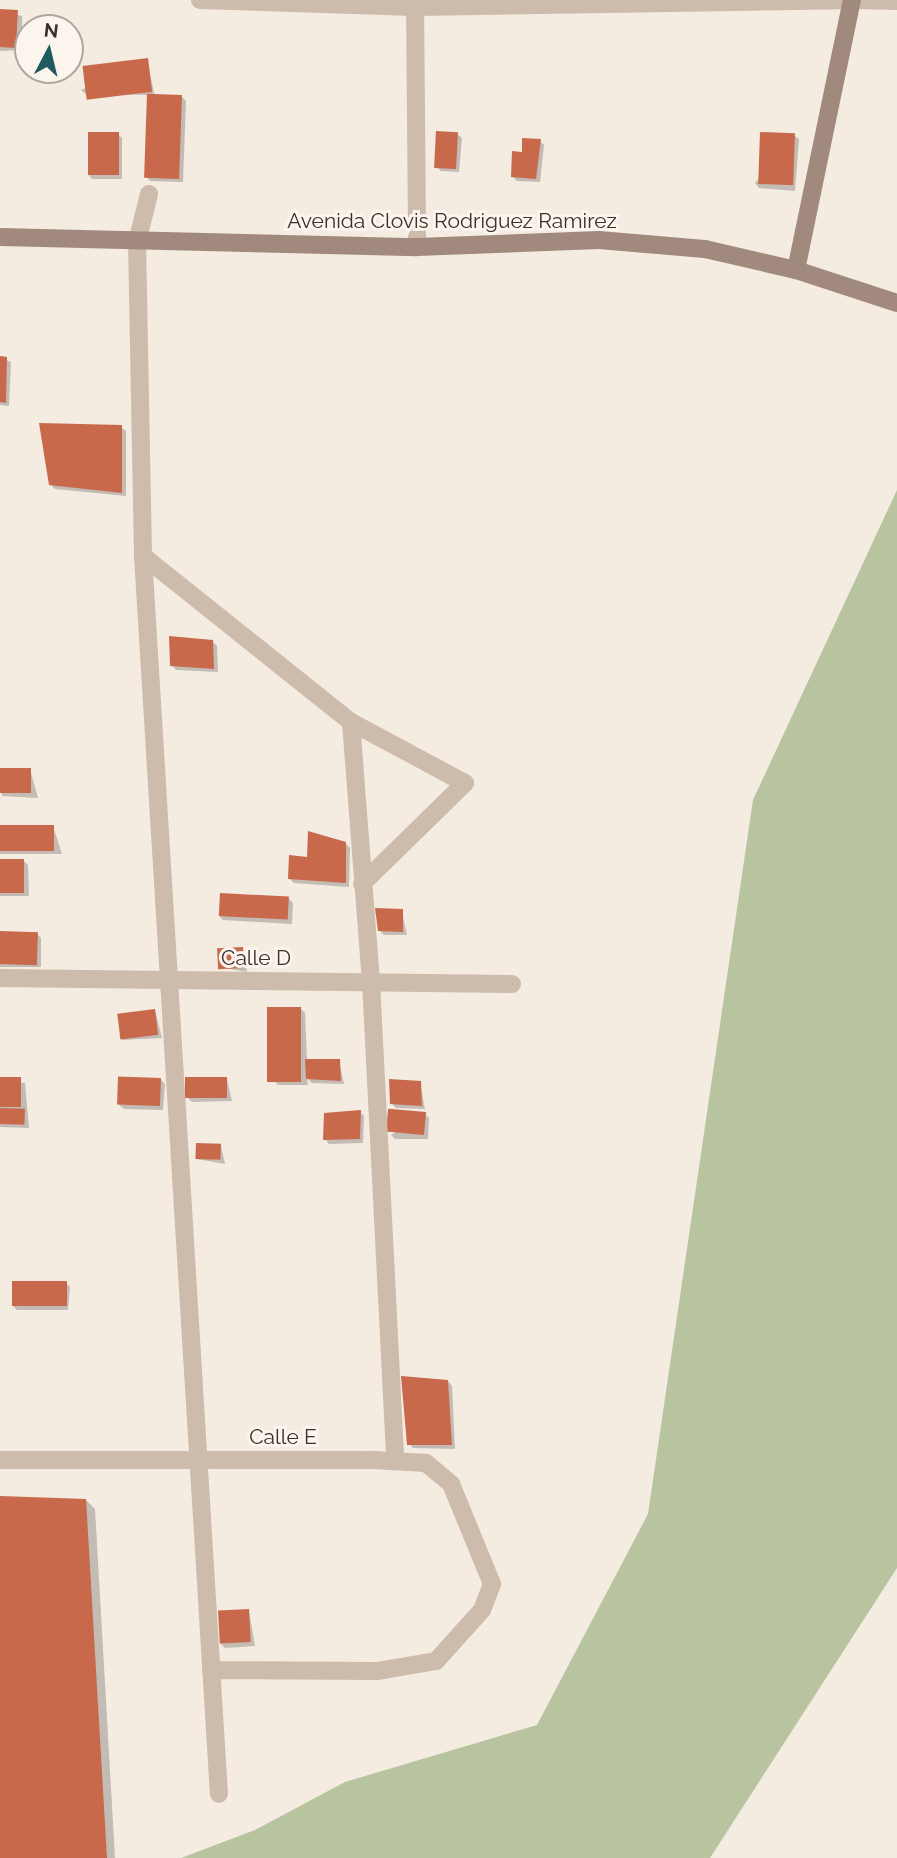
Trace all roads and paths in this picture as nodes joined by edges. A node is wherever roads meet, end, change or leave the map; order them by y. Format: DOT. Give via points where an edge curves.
graph roads {
  1 [pos="200,0"];
  2 [pos="842,0"];
  3 [pos="854,0"];
  4 [pos="897,1"];
  5 [pos="415,4"];
  6 [pos="149,194"];
  7 [pos="0,237"];
  8 [pos="137,242"];
  9 [pos="417,247"];
  10 [pos="796,270"];
  11 [pos="897,303"];
  12 [pos="143,556"];
  13 [pos="351,722"];
  14 [pos="362,884"];
  15 [pos="0,978"];
  16 [pos="166,981"];
  17 [pos="371,981"];
  18 [pos="512,984"];
  19 [pos="197,1459"];
  20 [pos="0,1460"];
  21 [pos="395,1461"];
  22 [pos="211,1670"];
  23 [pos="219,1794"];
  1 -- 5 [label="street"];
  2 -- 5 [label="street"];
  3 -- 4 [label="street"];
  3 -- 10 [label="main road"];
  5 -- 9 [label="street"];
  6 -- 8 [label="street"];
  7 -- 8 [label="main road, Avenida Clovis Rodriguez Ramirez"];
  8 -- 9 [label="main road, Avenida Clovis Rodriguez Ramirez"];
  8 -- 12 [label="street"];
  9 -- 10 [label="main road, Avenida Clovis Rodriguez Ramirez" via="599,240 705,249"];
  10 -- 11 [label="main road, Avenida Clovis Rodriguez Ramirez"];
  12 -- 13 [label="street"];
  12 -- 16 [label="street"];
  13 -- 14 [label="street"];
  13 -- 14 [label="street" via="465,783"];
  14 -- 17 [label="street"];
  15 -- 16 [label="street, Calle D"];
  16 -- 17 [label="street, Calle D"];
  16 -- 19 [label="street"];
  17 -- 18 [label="street, Calle D"];
  17 -- 21 [label="street"];
  19 -- 20 [label="street, Calle E"];
  19 -- 21 [label="street, Calle E"];
  19 -- 22 [label="street"];
  21 -- 22 [label="street, Calle E" via="426,1463 451,1484 492,1584 482,1610 436,1661 377,1671"];
  22 -- 23 [label="street"];
}
